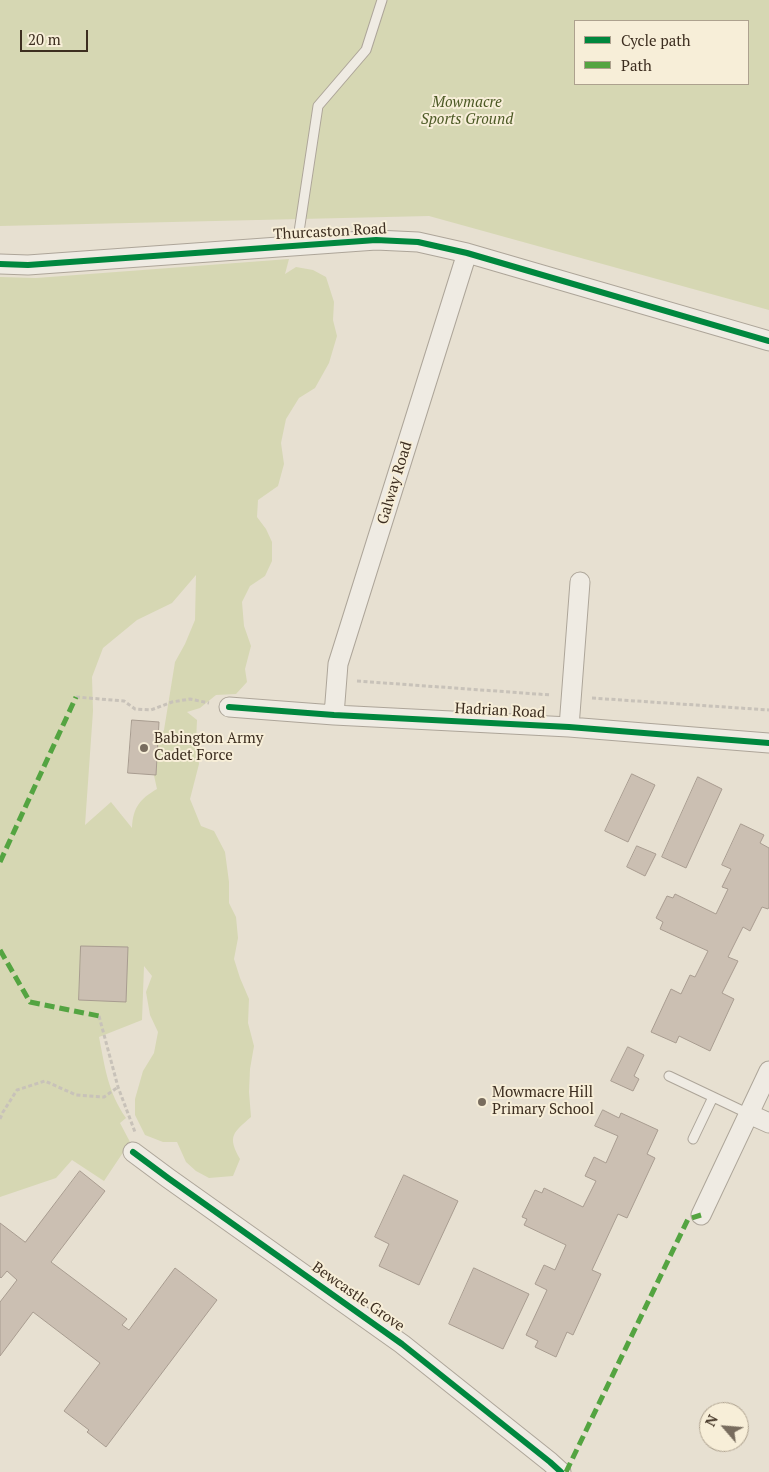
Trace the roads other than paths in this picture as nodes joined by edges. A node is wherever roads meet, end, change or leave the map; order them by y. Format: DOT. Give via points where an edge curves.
graph roads {
  1 [pos="382,0"];
  2 [pos="297,245"];
  3 [pos="467,253"];
  4 [pos="0,264"];
  5 [pos="769,341"];
  6 [pos="580,582"];
  7 [pos="229,707"];
  8 [pos="334,715"];
  9 [pos="569,727"];
  10 [pos="769,743"];
  11 [pos="769,1071"];
  12 [pos="669,1076"];
  13 [pos="713,1097"];
  14 [pos="749,1114"];
  15 [pos="769,1123"];
  16 [pos="692,1139"];
  17 [pos="133,1152"];
  18 [pos="701,1215"];
  19 [pos="560,1472"];
  1 -- 2 [label="lane" via="366,50 318,106"];
  2 -- 3 [label="street, Thurcaston Road" via="376,240 418,242"];
  2 -- 4 [label="street, Thurcaston Road"];
  3 -- 5 [label="street, Thurcaston Road"];
  3 -- 8 [label="street, Galway Road" via="338,664"];
  6 -- 9 [label="street"];
  7 -- 8 [label="street, Hadrian Road"];
  8 -- 9 [label="street, Hadrian Road"];
  9 -- 10 [label="street, Hadrian Road"];
  11 -- 14 [label="street"];
  12 -- 13 [label="lane"];
  13 -- 14 [label="lane"];
  13 -- 16 [label="lane"];
  14 -- 15 [label="street"];
  14 -- 18 [label="street"];
  17 -- 19 [label="street, Bewcastle Grove" via="402,1344"];
}
